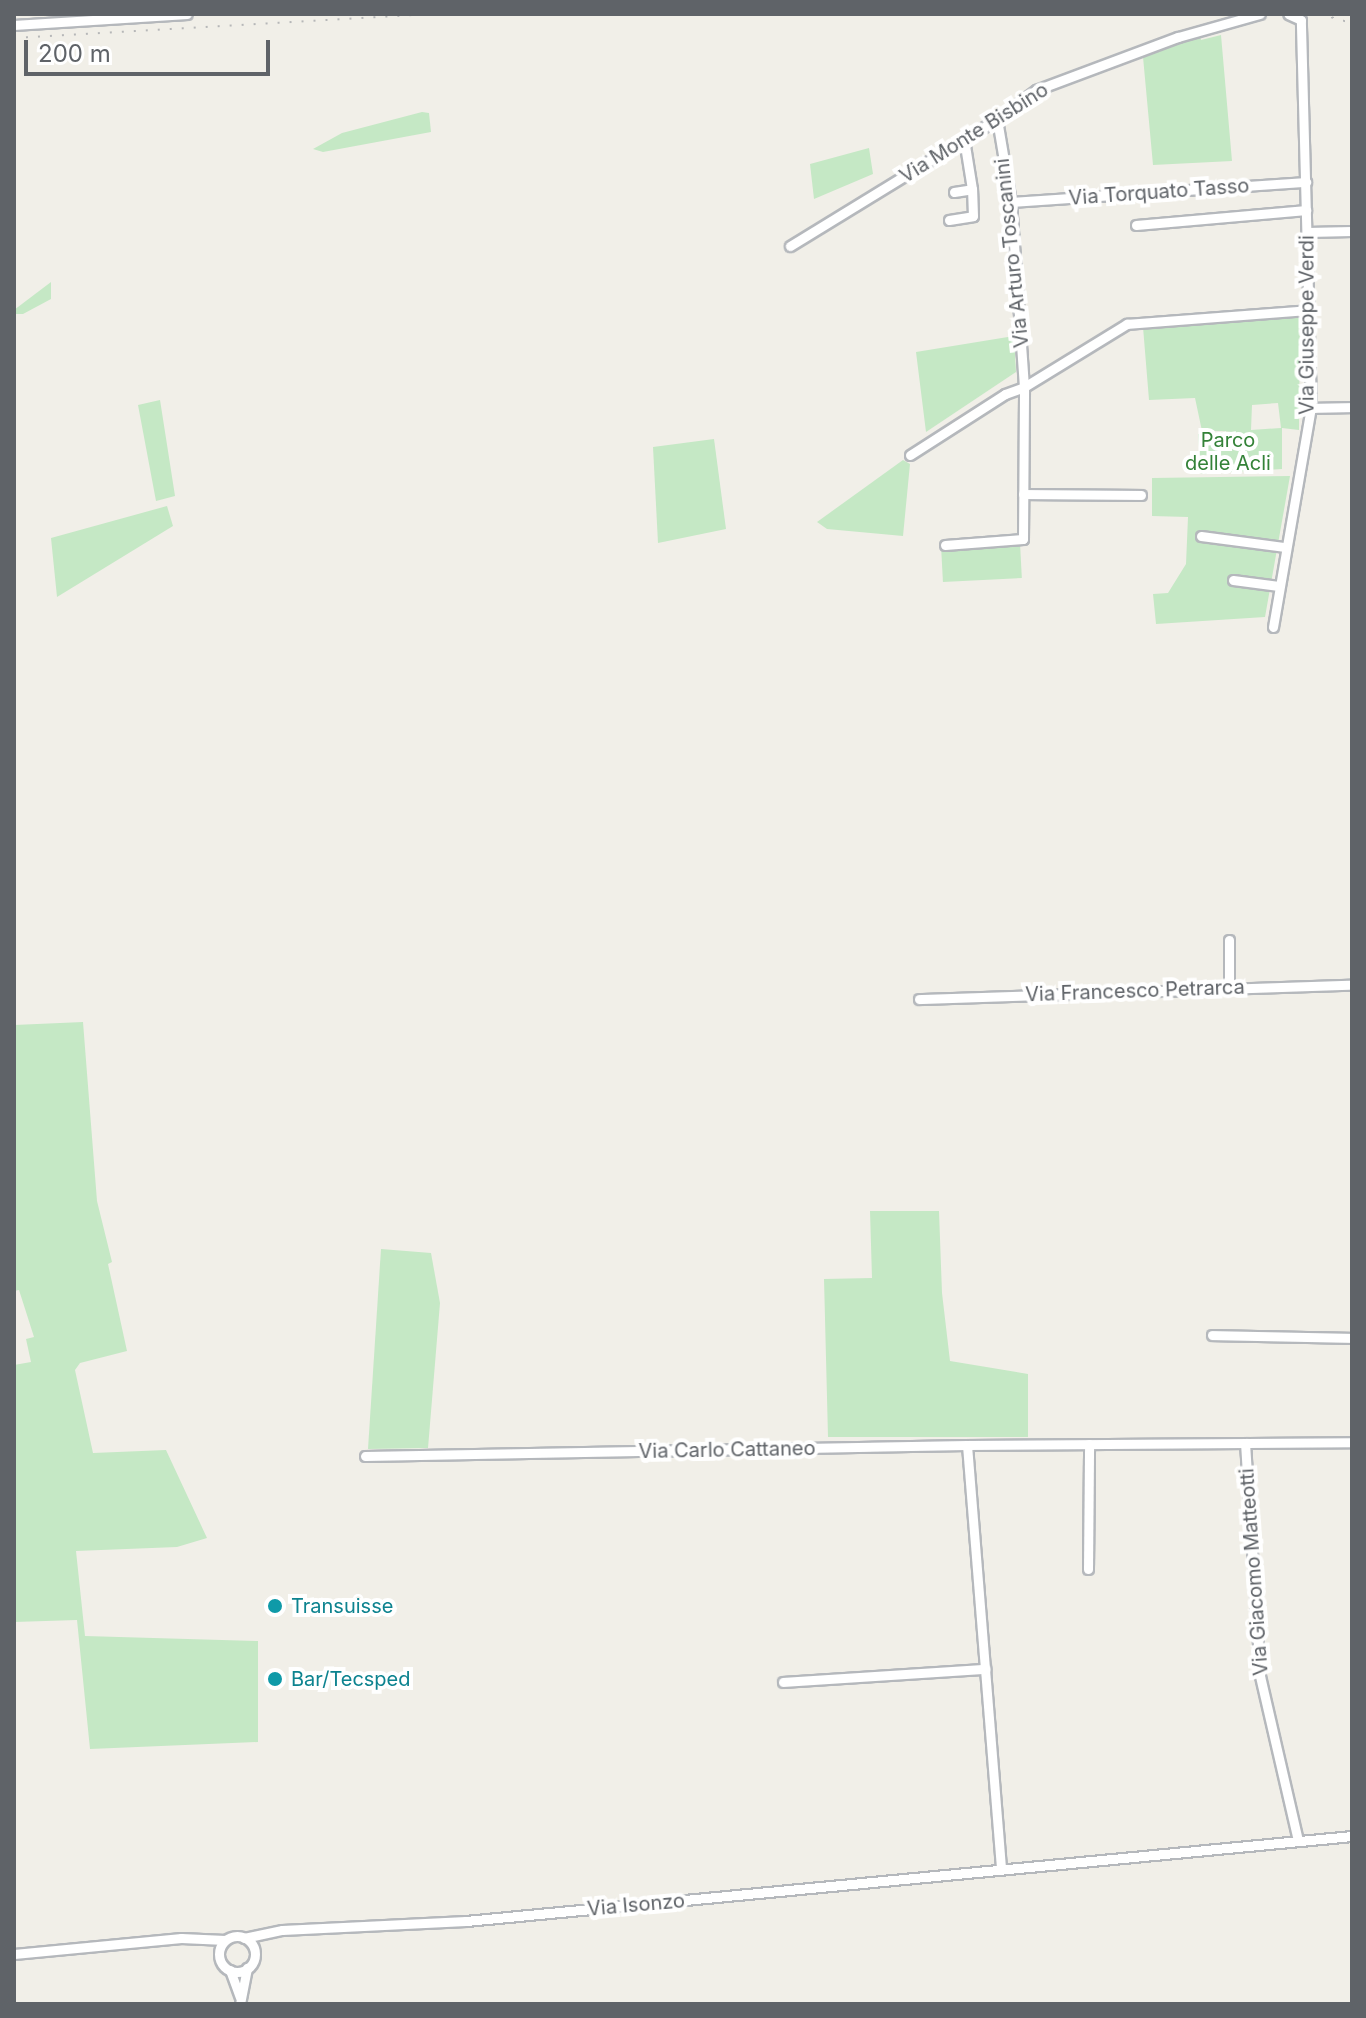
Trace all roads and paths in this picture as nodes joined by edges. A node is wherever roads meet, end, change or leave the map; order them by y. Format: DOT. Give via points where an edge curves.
graph roads {
  1 [pos="187,14"];
  2 [pos="1260,14"];
  3 [pos="1288,14"];
  4 [pos="14,25"];
  5 [pos="997,119"];
  6 [pos="964,139"];
  7 [pos="1306,182"];
  8 [pos="972,189"];
  9 [pos="954,192"];
  10 [pos="1011,202"];
  11 [pos="1306,210"];
  12 [pos="949,220"];
  13 [pos="1136,225"];
  14 [pos="1352,231"];
  15 [pos="1307,232"];
  16 [pos="790,246"];
  17 [pos="1309,310"];
  18 [pos="1024,387"];
  19 [pos="1352,407"];
  20 [pos="1311,408"];
  21 [pos="910,455"];
  22 [pos="1023,494"];
  23 [pos="1141,495"];
  24 [pos="1201,536"];
  25 [pos="945,545"];
  26 [pos="1285,547"];
  27 [pos="1233,580"];
  28 [pos="1279,586"];
  29 [pos="1273,627"];
  30 [pos="1229,940"];
  31 [pos="1352,985"];
  32 [pos="1229,988"];
  33 [pos="919,999"];
  34 [pos="1212,1335"];
  35 [pos="1352,1338"];
  36 [pos="1352,1442"];
  37 [pos="1245,1443"];
  38 [pos="1089,1444"];
  39 [pos="967,1445"];
  40 [pos="365,1456"];
  41 [pos="1088,1569"];
  42 [pos="986,1669"];
  43 [pos="783,1682"];
  44 [pos="1352,1838"];
  45 [pos="1298,1841"];
  46 [pos="1001,1869"];
  47 [pos="270,1933"];
  48 [pos="198,1938"];
  49 [pos="244,1938"];
  50 [pos="225,1940"];
  51 [pos="255,1953"];
  52 [pos="14,1954"];
  53 [pos="219,1957"];
  54 [pos="247,1968"];
  55 [pos="230,1970"];
  56 [pos="240,2001"];
  1 -- 4 [label="street"];
  2 -- 5 [label="street, Via Monte Bisbino" via="1178,37 1036,90"];
  3 -- 7 [label="street, Via Giuseppe Verdi" via="1301,20"];
  5 -- 6 [label="street, Via Monte Bisbino"];
  5 -- 10 [label="street, Via Arturo Toscanini"];
  6 -- 8 [label="street"];
  6 -- 16 [label="street, Via Monte Bisbino"];
  7 -- 10 [label="street, Via Torquato Tasso"];
  7 -- 11 [label="street, Via Giuseppe Verdi"];
  8 -- 9 [label="street"];
  8 -- 12 [label="street" via="973,216"];
  10 -- 18 [label="street, Via Arturo Toscanini"];
  11 -- 13 [label="street"];
  11 -- 15 [label="street, Via Giuseppe Verdi"];
  14 -- 15 [label="street"];
  15 -- 17 [label="street, Via Giuseppe Verdi"];
  17 -- 18 [label="street" via="1127,324"];
  17 -- 20 [label="street, Via Giuseppe Verdi"];
  18 -- 21 [label="street"];
  18 -- 22 [label="street, Via Arturo Toscanini"];
  19 -- 20 [label="street"];
  20 -- 26 [label="street, Via Giuseppe Verdi"];
  22 -- 23 [label="street"];
  22 -- 25 [label="street, Via Arturo Toscanini" via="1023,539"];
  24 -- 26 [label="street"];
  26 -- 28 [label="street, Via Giuseppe Verdi"];
  27 -- 28 [label="street"];
  28 -- 29 [label="street, Via Giuseppe Verdi"];
  30 -- 32 [label="street"];
  31 -- 32 [label="street, Via Francesco Petrarca"];
  32 -- 33 [label="street, Via Francesco Petrarca"];
  34 -- 35 [label="street"];
  36 -- 37 [label="street, Via Carlo Cattaneo"];
  37 -- 38 [label="street, Via Carlo Cattaneo"];
  37 -- 45 [label="street, Via Giacomo Matteotti" via="1260,1676"];
  38 -- 39 [label="street, Via Carlo Cattaneo"];
  38 -- 41 [label="street"];
  39 -- 40 [label="street, Via Carlo Cattaneo"];
  39 -- 42 [label="street"];
  42 -- 43 [label="street"];
  42 -- 46 [label="street"];
  44 -- 45 [label="street, Via Isonzo"];
  45 -- 46 [label="street, Via Isonzo"];
  46 -- 47 [label="street, Via Isonzo" via="466,1921"];
  47 -- 49 [label="street, Via Isonzo"];
  47 -- 51 [label="street"];
  48 -- 50 [label="street"];
  48 -- 52 [label="street"];
  48 -- 53 [label="street"];
  49 -- 50 [label="street"];
  49 -- 51 [label="street"];
  50 -- 53 [label="street"];
  51 -- 54 [label="street"];
  53 -- 55 [label="street"];
  54 -- 55 [label="street"];
  54 -- 56 [label="street"];
  55 -- 56 [label="street"];
}
